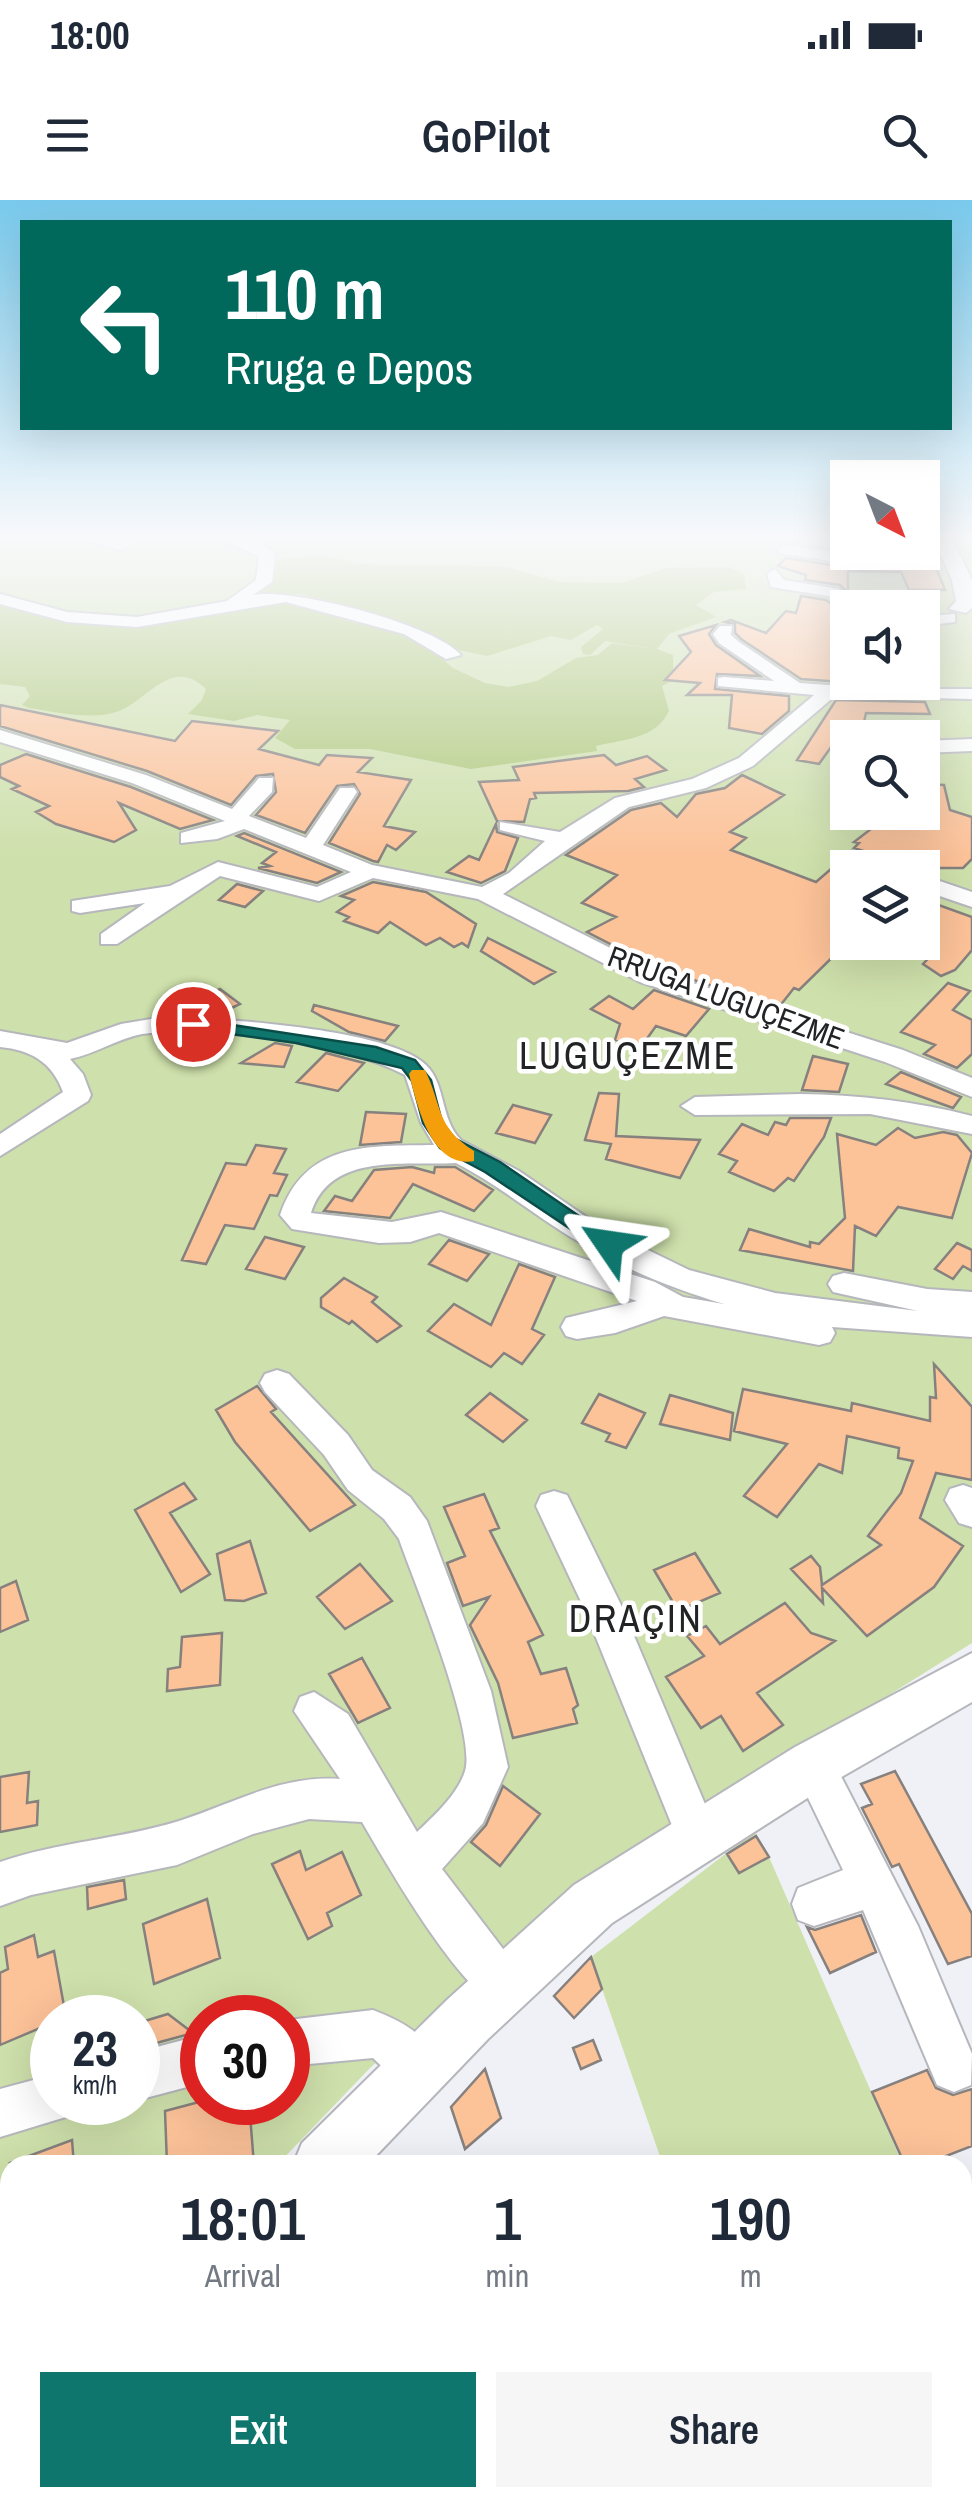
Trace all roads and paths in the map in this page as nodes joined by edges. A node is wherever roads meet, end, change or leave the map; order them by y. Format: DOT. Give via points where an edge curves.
graph roads {
  1 [pos="438,645"];
  2 [pos="727,645"];
  3 [pos="452,655"];
  4 [pos="940,676"];
  5 [pos="724,682"];
  6 [pos="972,682"];
  7 [pos="792,684"];
  8 [pos="830,691"];
  9 [pos="940,693"];
  10 [pos="972,694"];
  11 [pos="0,736"];
  12 [pos="972,744"];
  13 [pos="940,747"];
  14 [pos="266,782"];
  15 [pos="347,792"];
  16 [pos="237,821"];
  17 [pos="508,826"];
  18 [pos="190,838"];
  19 [pos="562,839"];
  20 [pos="309,850"];
  21 [pos="371,871"];
  22 [pos="940,888"];
  23 [pos="176,892"];
  24 [pos="486,894"];
  25 [pos="972,900"];
  26 [pos="80,906"];
  27 [pos="109,939"];
  28 [pos="0,1040"];
  29 [pos="46,1050"];
  30 [pos="972,1088"];
  31 [pos="695,1106"];
  32 [pos="972,1125"];
  33 [pos="0,1147"];
  34 [pos="460,1153"];
  35 [pos="844,1284"];
  36 [pos="662,1304"];
  37 [pos="972,1304"];
  38 [pos="972,1326"];
  39 [pos="577,1327"];
  40 [pos="972,1339"];
  41 [pos="277,1383"];
  42 [pos="554,1506"];
  43 [pos="972,1676"];
  44 [pos="314,1711"];
  45 [pos="813,1765"];
  46 [pos="374,1802"];
  47 [pos="697,1835"];
  48 [pos="414,1864"];
  49 [pos="0,1884"];
  50 [pos="875,1886"];
  51 [pos="814,1904"];
  52 [pos="504,1987"];
  53 [pos="310,2041"];
  54 [pos="418,2068"];
  55 [pos="954,2068"];
  56 [pos="30,2105"];
  57 [pos="0,2113"];
  58 [pos="334,2155"];
  1 -- 3 [label="street"];
  2 -- 7 [label="street"];
  4 -- 6 [label="street"];
  5 -- 7 [label="street"];
  7 -- 8 [label="street"];
  8 -- 19 [label="street" via="699,784 622,802"];
  9 -- 10 [label="street"];
  11 -- 16 [label="street, RRUGA LUGUÇEZME" via="139,779"];
  12 -- 13 [label="street"];
  14 -- 16 [label="street"];
  15 -- 20 [label="street"];
  16 -- 18 [label="street" via="217,834"];
  16 -- 20 [label="street, RRUGA LUGUÇEZME"];
  17 -- 19 [label="street"];
  19 -- 24 [label="street" via="517,878"];
  20 -- 21 [label="street, RRUGA LUGUÇEZME"];
  21 -- 23 [label="street" via="319,894 218,869"];
  21 -- 24 [label="street, RRUGA LUGUÇEZME"];
  22 -- 25 [label="street"];
  23 -- 26 [label="street"];
  23 -- 27 [label="street"];
  24 -- 30 [label="street, RRUGA LUGUÇEZME" via="649,977"];
  28 -- 29 [label="street"];
  29 -- 33 [label="street" via="70,1074 78,1095"];
  29 -- 34 [label="street" via="75,1050 141,1026 212,1026 394,1058 416,1070 432,1123"];
  31 -- 32 [label="street" via="850,1105"];
  34 -- 36 [label="street" via="329,1164 309,1183 295,1215 302,1222 378,1232 441,1223 644,1290"];
  34 -- 38 [label="street" via="492,1167 590,1236 676,1276 805,1310"];
  35 -- 37 [label="street"];
  36 -- 39 [label="street"];
  36 -- 40 [label="street" via="742,1323 872,1340"];
  41 -- 48 [label="street" via="414,1532 478,1710 489,1763 453,1825"];
  42 -- 47 [label="street"];
  43 -- 45 [label="main road"];
  44 -- 46 [label="street" via="333,1728"];
  45 -- 47 [label="main road"];
  45 -- 50 [label="street"];
  46 -- 48 [label="street"];
  46 -- 49 [label="street" via="309,1798 177,1842"];
  47 -- 52 [label="main road" via="592,1904"];
  48 -- 52 [label="street"];
  50 -- 51 [label="street"];
  50 -- 55 [label="street"];
  52 -- 54 [label="main road"];
  53 -- 54 [label="street" via="373,2034 391,2040"];
  54 -- 58 [label="main road"];
  56 -- 57 [label="street"];
}
